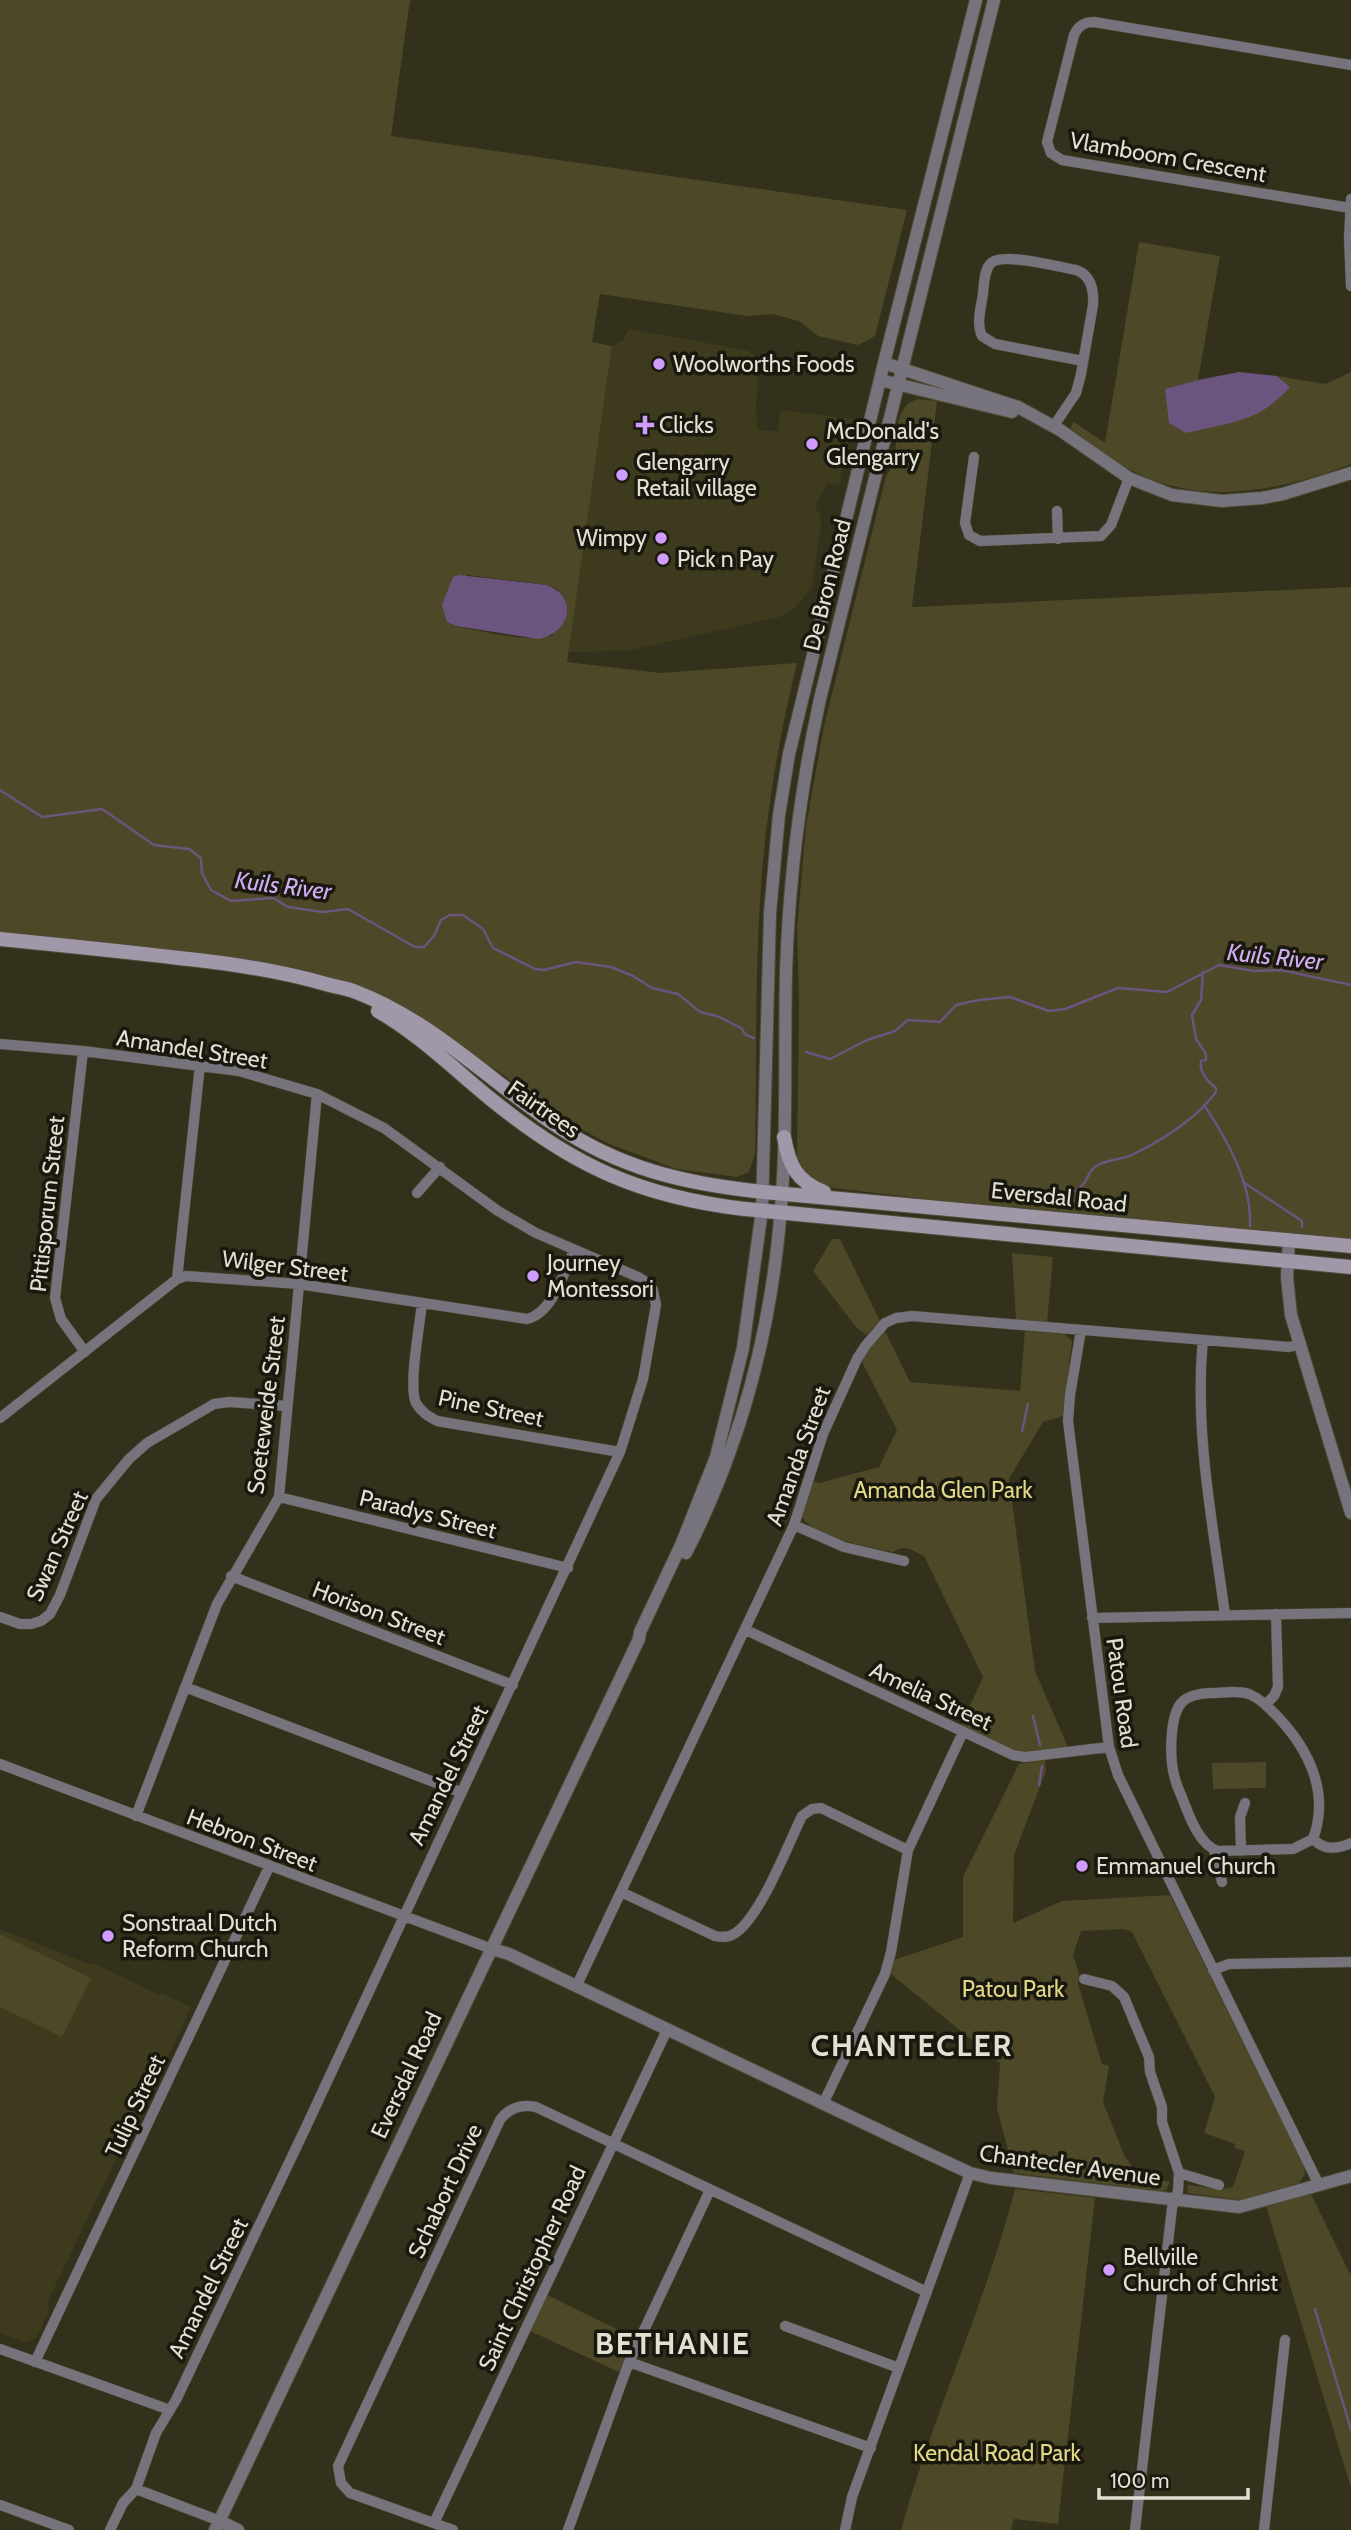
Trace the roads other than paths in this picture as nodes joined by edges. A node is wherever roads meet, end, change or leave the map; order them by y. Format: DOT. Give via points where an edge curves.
graph roads {
  1 [pos="975,0"];
  2 [pos="994,0"];
  3 [pos="1351,65"];
  4 [pos="1351,199"];
  5 [pos="1350,208"];
  6 [pos="1351,279"];
  7 [pos="1351,286"];
  8 [pos="1083,362"];
  9 [pos="884,363"];
  10 [pos="903,368"];
  11 [pos="880,380"];
  12 [pos="899,385"];
  13 [pos="1037,418"];
  14 [pos="1054,427"];
  15 [pos="974,457"];
  16 [pos="1351,473"];
  17 [pos="1129,478"];
  18 [pos="1057,511"];
  19 [pos="1058,539"];
  20 [pos="0,939"];
  21 [pos="327,984"];
  22 [pos="0,1044"];
  23 [pos="83,1051"];
  24 [pos="200,1065"];
  25 [pos="317,1094"];
  26 [pos="784,1138"];
  27 [pos="440,1167"];
  28 [pos="764,1192"];
  29 [pos="417,1193"];
  30 [pos="782,1193"];
  31 [pos="839,1198"];
  32 [pos="762,1210"];
  33 [pos="781,1212"];
  34 [pos="1289,1240"];
  35 [pos="1351,1246"];
  36 [pos="574,1251"];
  37 [pos="1287,1260"];
  38 [pos="1351,1267"];
  39 [pos="177,1279"];
  40 [pos="299,1284"];
  41 [pos="422,1303"];
  42 [pos="1081,1330"];
  43 [pos="1203,1340"];
  44 [pos="1301,1344"];
  45 [pos="85,1352"];
  46 [pos="288,1406"];
  47 [pos="0,1418"];
  48 [pos="620,1452"];
  49 [pos="279,1497"];
  50 [pos="1351,1513"];
  51 [pos="794,1525"];
  52 [pos="904,1561"];
  53 [pos="568,1568"];
  54 [pos="231,1576"];
  55 [pos="1351,1613"];
  56 [pos="1276,1614"];
  57 [pos="1225,1615"];
  58 [pos="0,1617"];
  59 [pos="1092,1618"];
  60 [pos="746,1630"];
  61 [pos="639,1639"];
  62 [pos="513,1685"];
  63 [pos="185,1687"];
  64 [pos="1266,1704"];
  65 [pos="963,1732"];
  66 [pos="1108,1747"];
  67 [pos="0,1764"];
  68 [pos="460,1792"];
  69 [pos="1245,1803"];
  70 [pos="136,1816"];
  71 [pos="1313,1839"];
  72 [pos="1351,1843"];
  73 [pos="908,1850"];
  74 [pos="1214,1850"];
  75 [pos="1241,1851"];
  76 [pos="269,1867"];
  77 [pos="1222,1882"];
  78 [pos="621,1892"];
  79 [pos="403,1918"];
  80 [pos="492,1950"];
  81 [pos="1351,1962"];
  82 [pos="1213,1970"];
  83 [pos="1084,1979"];
  84 [pos="576,1987"];
  85 [pos="667,2031"];
  86 [pos="823,2104"];
  87 [pos="612,2144"];
  88 [pos="970,2173"];
  89 [pos="1180,2173"];
  90 [pos="1351,2176"];
  91 [pos="1219,2185"];
  92 [pos="1319,2185"];
  93 [pos="710,2190"];
  94 [pos="1175,2201"];
  95 [pos="927,2292"];
  96 [pos="785,2326"];
  97 [pos="1285,2340"];
  98 [pos="0,2349"];
  99 [pos="35,2362"];
  100 [pos="629,2362"];
  101 [pos="900,2368"];
  102 [pos="170,2410"];
  103 [pos="871,2448"];
  104 [pos="136,2489"];
  105 [pos="0,2505"];
  106 [pos="433,2523"];
  107 [pos="218,2525"];
  108 [pos="69,2530"];
  109 [pos="110,2530"];
  110 [pos="238,2530"];
  111 [pos="453,2530"];
  112 [pos="568,2530"];
  113 [pos="845,2530"];
  114 [pos="1135,2530"];
  115 [pos="1264,2530"];
  1 -- 9 [label="street, De Bron Road"];
  2 -- 10 [label="street, De Bron Road"];
  3 -- 5 [label="street, Vlamboom Crescent" via="1086,23 1074,35 1047,142 1051,153 1062,160"];
  4 -- 5 [label="street"];
  5 -- 6 [label="street"];
  6 -- 7 [label="street"];
  8 -- 8 [label="street" via="1094,298 1087,276 1007,258 993,261 985,279 979,325 982,336 995,344"];
  8 -- 14 [label="street" via="1076,393"];
  9 -- 10 [label="street"];
  9 -- 11 [label="street, De Bron Road"];
  10 -- 12 [label="street, De Bron Road"];
  10 -- 13 [label="street" via="1018,407"];
  11 -- 12 [label="street"];
  11 -- 28 [label="street, De Bron Road" via="792,741 779,815 770,913"];
  12 -- 13 [label="street"];
  12 -- 26 [label="street, De Bron Road" via="820,699 799,804 786,970"];
  13 -- 14 [label="street"];
  14 -- 17 [label="street"];
  15 -- 19 [label="street" via="965,523 969,535 989,542"];
  16 -- 17 [label="street" via="1283,494 1235,501 1180,497"];
  17 -- 19 [label="street" via="1106,532 1095,538"];
  18 -- 19 [label="street"];
  20 -- 21 [label="main road, Fairtrees" via="233,964"];
  21 -- 28 [label="main road, Fairtrees" via="355,991 414,1021 554,1125 627,1163 704,1185"];
  21 -- 32 [label="main road, Fairtrees" via="398,1023 541,1138 597,1170 663,1195"];
  22 -- 23 [label="street, Amandel Street"];
  23 -- 24 [label="street, Amandel Street"];
  23 -- 45 [label="street, Pittisporum Street" via="55,1298 61,1319"];
  24 -- 25 [label="street, Amandel Street" via="239,1071"];
  24 -- 39 [label="street"];
  25 -- 27 [label="street, Amandel Street" via="384,1128"];
  25 -- 40 [label="street, Soeteweide Street"];
  26 -- 30 [label="street, De Bron Road"];
  26 -- 31 [label="main road" via="799,1177"];
  27 -- 29 [label="street"];
  27 -- 36 [label="street, Amandel Street" via="498,1211"];
  28 -- 30 [label="main road, Fairtrees"];
  28 -- 32 [label="street, Eversdal Road"];
  30 -- 31 [label="main road, Eversdal Road"];
  30 -- 33 [label="street, Eversdal Road"];
  31 -- 34 [label="main road, Eversdal Road"];
  32 -- 33 [label="main road, Fairtrees"];
  32 -- 61 [label="street, Eversdal Road" via="743,1348 716,1457"];
  33 -- 37 [label="main road, Eversdal Road"];
  33 -- 61 [label="street, Eversdal Road" via="768,1311 739,1423 706,1511"];
  34 -- 35 [label="main road, Eversdal Road"];
  34 -- 37 [label="street"];
  36 -- 41 [label="street, Wilger Street" via="548,1304 533,1318"];
  36 -- 48 [label="street, Amandel Street" via="638,1277 655,1295 643,1379"];
  37 -- 38 [label="main road, Eversdal Road"];
  37 -- 44 [label="street" via="1291,1315"];
  39 -- 40 [label="street, Wilger Street" via="192,1275"];
  39 -- 45 [label="street"];
  40 -- 41 [label="street, Wilger Street"];
  40 -- 46 [label="street, Soeteweide Street"];
  41 -- 48 [label="street, Pine Street" via="413,1386 424,1415 436,1421"];
  42 -- 43 [label="street, Amanda Street"];
  42 -- 51 [label="street, Amanda Street" via="912,1316 886,1324 866,1345 841,1394"];
  42 -- 59 [label="street, Patou Road" via="1068,1421"];
  43 -- 44 [label="street, Amanda Street"];
  43 -- 57 [label="street" via="1200,1418"];
  44 -- 50 [label="street"];
  45 -- 47 [label="street"];
  46 -- 49 [label="street, Soeteweide Street"];
  46 -- 58 [label="street, Swan Street" via="222,1402 147,1443 96,1499 50,1614 31,1625"];
  48 -- 53 [label="street, Amandel Street"];
  49 -- 53 [label="street, Paradys Street"];
  49 -- 54 [label="street, Soeteweide Street"];
  51 -- 52 [label="street" via="844,1547"];
  51 -- 60 [label="street, Amanda Street"];
  53 -- 62 [label="street, Amandel Street"];
  54 -- 62 [label="street, Horison Street"];
  54 -- 63 [label="street, Soeteweide Street"];
  55 -- 56 [label="street"];
  56 -- 57 [label="street"];
  56 -- 64 [label="street" via="1278,1687"];
  57 -- 59 [label="street"];
  59 -- 66 [label="street, Patou Road"];
  60 -- 65 [label="street, Amelia Street"];
  60 -- 78 [label="street, Amanda Street"];
  61 -- 80 [label="street, Eversdal Road"];
  62 -- 68 [label="street, Amandel Street"];
  63 -- 68 [label="street"];
  63 -- 70 [label="street, Soeteweide Street"];
  64 -- 71 [label="street" via="1310,1759 1318,1802"];
  64 -- 74 [label="street" via="1244,1693 1197,1693 1183,1700 1176,1711 1171,1743 1175,1782 1205,1844"];
  65 -- 66 [label="street, Amelia Street" via="1020,1757"];
  65 -- 73 [label="street"];
  66 -- 82 [label="street, Patou Road"];
  67 -- 70 [label="street, Hebron Street"];
  68 -- 79 [label="street, Amandel Street"];
  69 -- 75 [label="street" via="1240,1817"];
  70 -- 76 [label="street, Hebron Street"];
  71 -- 72 [label="street" via="1328,1848"];
  71 -- 75 [label="street" via="1293,1849"];
  73 -- 78 [label="street" via="821,1808 808,1810 754,1913 727,1937 715,1936"];
  73 -- 86 [label="street" via="885,1974"];
  74 -- 75 [label="street"];
  74 -- 77 [label="street"];
  76 -- 79 [label="street, Hebron Street"];
  76 -- 99 [label="street, Tulip Street"];
  78 -- 84 [label="street, Amanda Street"];
  79 -- 80 [label="street, Hebron Street"];
  79 -- 102 [label="street, Amandel Street"];
  80 -- 84 [label="street, Chantecler Avenue"];
  80 -- 107 [label="street, Eversdal Road"];
  81 -- 82 [label="street" via="1229,1964"];
  82 -- 92 [label="street, Patou Road"];
  83 -- 89 [label="street" via="1112,1986 1128,2001 1149,2057 1162,2122"];
  84 -- 85 [label="street, Chantecler Avenue"];
  85 -- 86 [label="street, Chantecler Avenue"];
  85 -- 87 [label="street, Saint Christopher Road"];
  86 -- 88 [label="street, Chantecler Avenue"];
  87 -- 93 [label="street, Schabort Drive"];
  87 -- 106 [label="street, Saint Christopher Road"];
  87 -- 106 [label="street, Schabort Drive" via="536,2107 518,2107 500,2120 338,2466 341,2483 350,2493"];
  88 -- 94 [label="street, Chantecler Avenue"];
  88 -- 95 [label="street"];
  89 -- 91 [label="street"];
  89 -- 94 [label="street"];
  90 -- 92 [label="street, Chantecler Avenue"];
  92 -- 94 [label="street, Chantecler Avenue" via="1244,2207"];
  93 -- 95 [label="street, Schabort Drive"];
  93 -- 100 [label="street"];
  94 -- 114 [label="street"];
  95 -- 101 [label="street"];
  96 -- 101 [label="street"];
  97 -- 115 [label="street"];
  98 -- 99 [label="street"];
  99 -- 102 [label="street"];
  100 -- 103 [label="street"];
  100 -- 112 [label="street"];
  101 -- 103 [label="street"];
  102 -- 104 [label="street, Amandel Street" via="156,2433"];
  103 -- 113 [label="street"];
  104 -- 107 [label="street"];
  104 -- 109 [label="street, Amandel Street"];
  105 -- 108 [label="street"];
  106 -- 111 [label="street, Schabort Drive"];
  107 -- 110 [label="street"];
}
